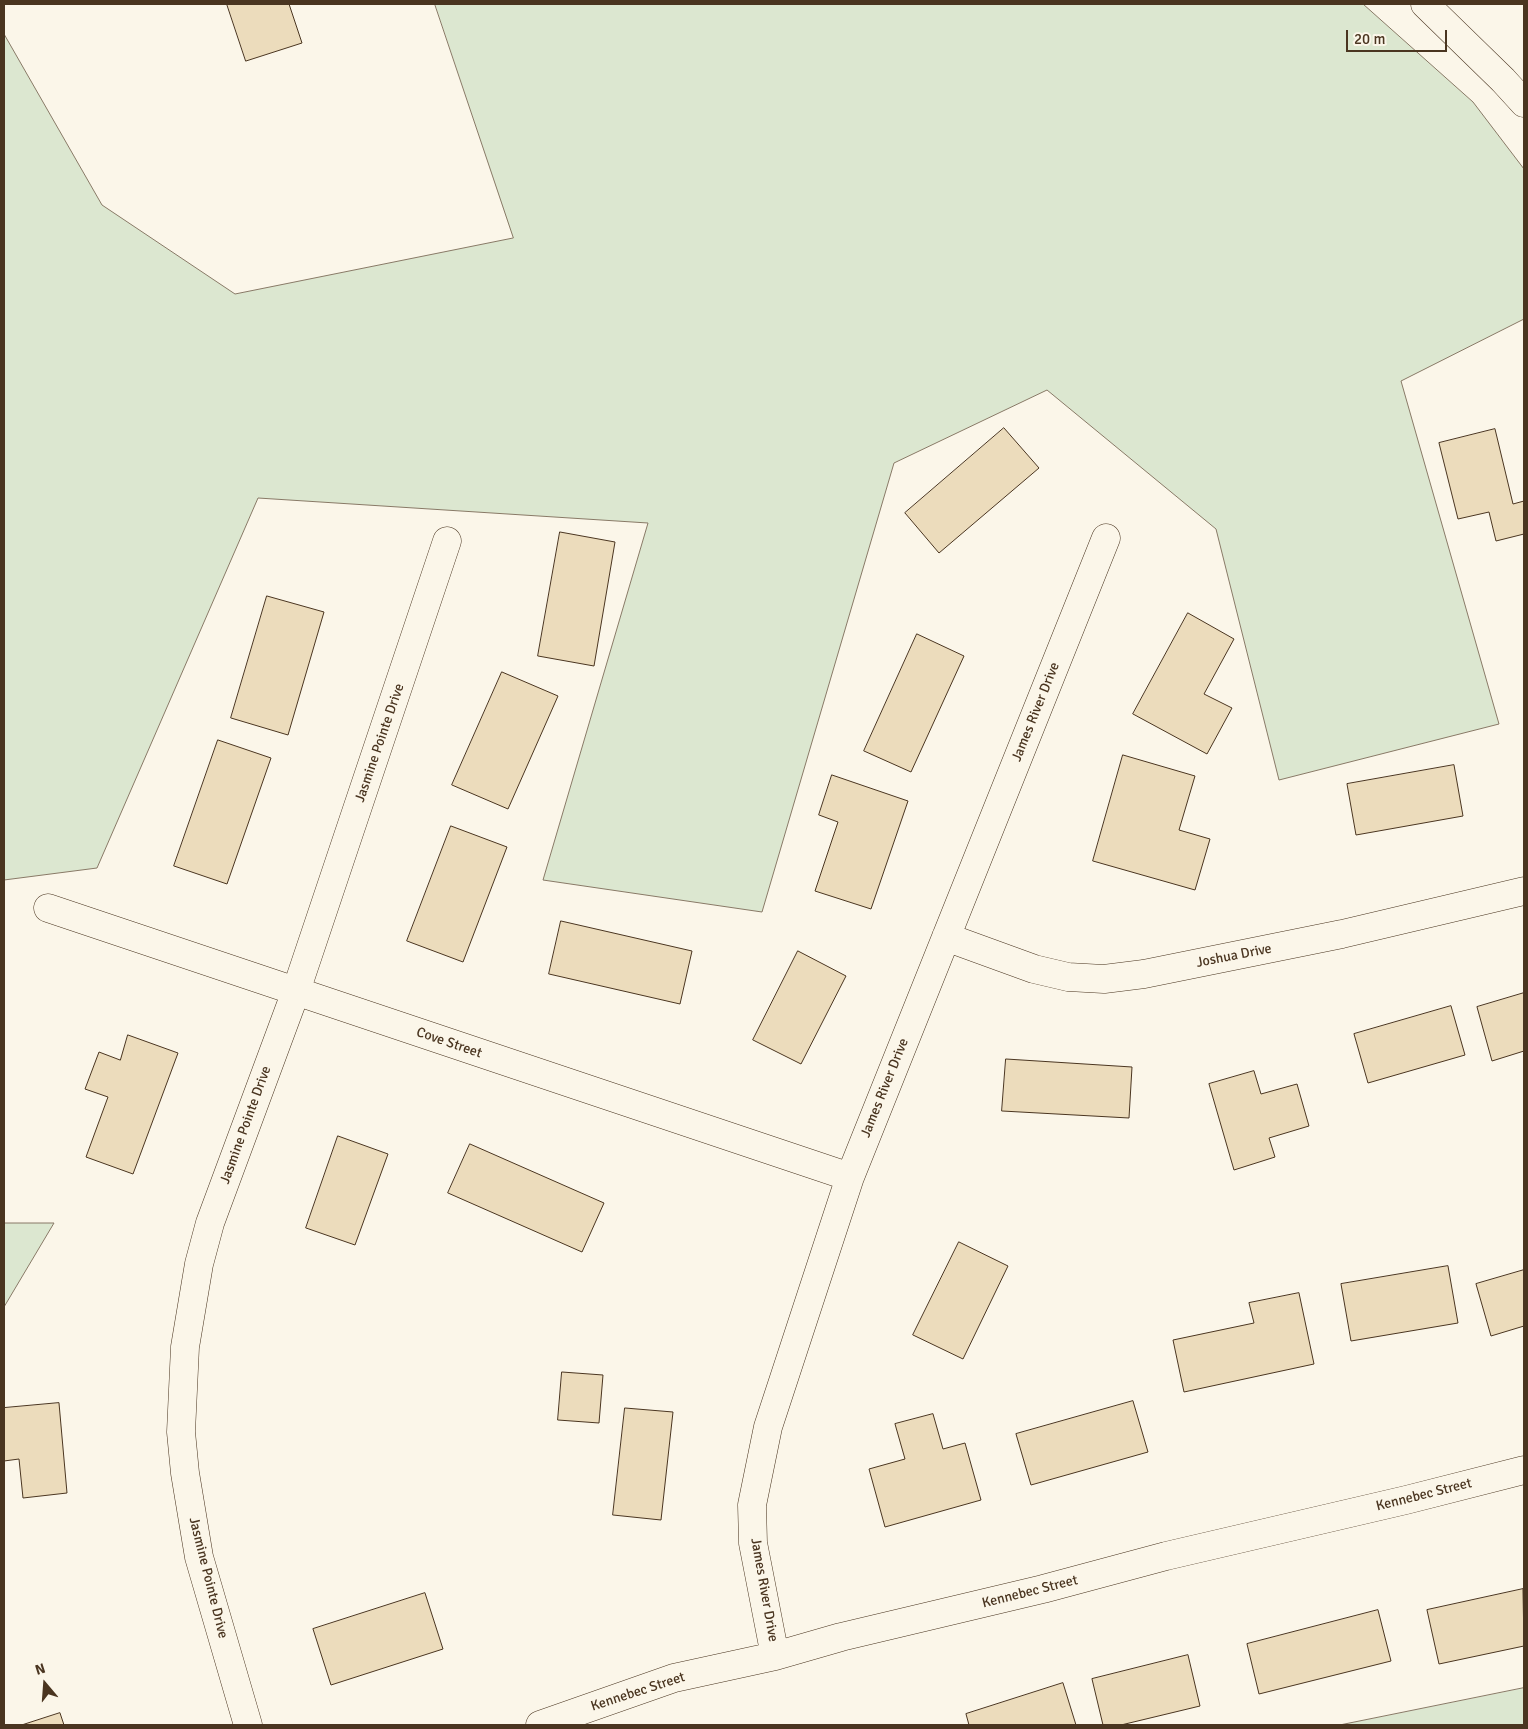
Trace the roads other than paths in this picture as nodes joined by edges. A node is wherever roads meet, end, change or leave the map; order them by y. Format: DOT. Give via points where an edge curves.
graph roads {
  1 [pos="1425,4"];
  2 [pos="1524,103"];
  3 [pos="1106,538"];
  4 [pos="447,541"];
  5 [pos="1524,891"];
  6 [pos="48,908"];
  7 [pos="946,937"];
  8 [pos="296,991"];
  9 [pos="850,1177"];
  10 [pos="1524,1470"];
  11 [pos="775,1656"];
  12 [pos="579,1719"];
  13 [pos="248,1725"];
  14 [pos="540,1725"];
  1 -- 2 [label="street"];
  3 -- 7 [label="street, James River Drive"];
  4 -- 8 [label="street, Jasmine Pointe Drive"];
  5 -- 7 [label="street, Joshua Drive" via="1342,934 1144,974 1104,979 1034,969"];
  6 -- 8 [label="street, Cove Street"];
  7 -- 9 [label="street, James River Drive"];
  8 -- 9 [label="street, Cove Street"];
  8 -- 13 [label="street, Jasmine Pointe Drive" via="210,1223 199,1264 185,1347 181,1432 185,1473 199,1557"];
  9 -- 11 [label="street, James River Drive" via="758,1466 752,1505 754,1543"];
  10 -- 11 [label="street, Kennebec Street" via="1166,1556"];
  11 -- 12 [label="street, Kennebec Street" via="674,1678"];
  12 -- 14 [label="street, Kennebec Street"];
}
